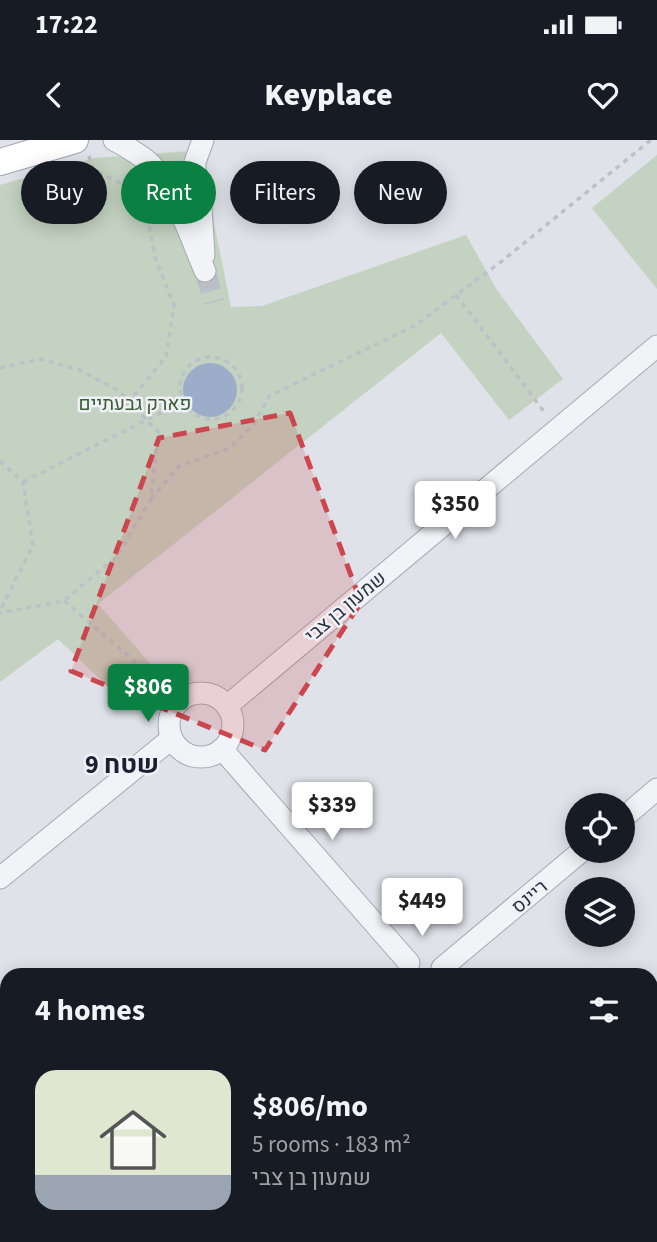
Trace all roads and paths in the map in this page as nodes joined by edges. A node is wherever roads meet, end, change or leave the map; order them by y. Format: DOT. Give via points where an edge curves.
graph roads {
  1 [pos="114,140"];
  2 [pos="203,140"];
  3 [pos="651,140"];
  4 [pos="81,145"];
  5 [pos="0,162"];
  6 [pos="456,295"];
  7 [pos="657,346"];
  8 [pos="0,368"];
  9 [pos="129,401"];
  10 [pos="182,402"];
  11 [pos="146,419"];
  12 [pos="556,429"];
  13 [pos="0,461"];
  14 [pos="23,482"];
  15 [pos="151,499"];
  16 [pos="64,601"];
  17 [pos="0,612"];
  18 [pos="180,700"];
  19 [pos="227,706"];
  20 [pos="171,738"];
  21 [pos="222,749"];
  22 [pos="657,789"];
  23 [pos="635,808"];
  24 [pos="568,863"];
  25 [pos="0,878"];
  26 [pos="405,968"];
  27 [pos="407,968"];
  28 [pos="441,968"];
  29 [pos="447,968"];
  1 -- 2 [label="street" via="149,162 167,183 205,271 195,178"];
  3 -- 6 [label="path"];
  4 -- 5 [label="main road"];
  4 -- 9 [label="path" via="93,170 129,187 146,209 155,257 174,305 166,357"];
  6 -- 12 [label="path"];
  6 -- 15 [label="path" via="416,325 269,396 254,424 230,448 179,466"];
  7 -- 12 [label="street, שמעון בן צבי"];
  8 -- 9 [label="path" via="40,359 80,370"];
  9 -- 11 [label="path"];
  10 -- 10 [label="path" via="198,417 225,416 240,400 237,372 214,357 193,362 181,379"];
  10 -- 11 [label="path"];
  11 -- 14 [label="path"];
  11 -- 15 [label="path" via="158,432"];
  12 -- 19 [label="street, שמעון בן צבי"];
  13 -- 14 [label="path"];
  14 -- 17 [label="path" via="33,545"];
  15 -- 16 [label="path" via="117,556"];
  16 -- 17 [label="path"];
  16 -- 18 [label="path"];
  18 -- 19 [label="street" via="210,694"];
  18 -- 20 [label="street" via="169,718"];
  19 -- 21 [label="street" via="233,726"];
  20 -- 21 [label="street" via="186,754 196,757"];
  20 -- 25 [label="street"];
  21 -- 26 [label="street"];
  22 -- 23 [label="street"];
  24 -- 29 [label="street, ריינס"];
  27 -- 28 [label="street" via="427,958"];
}
